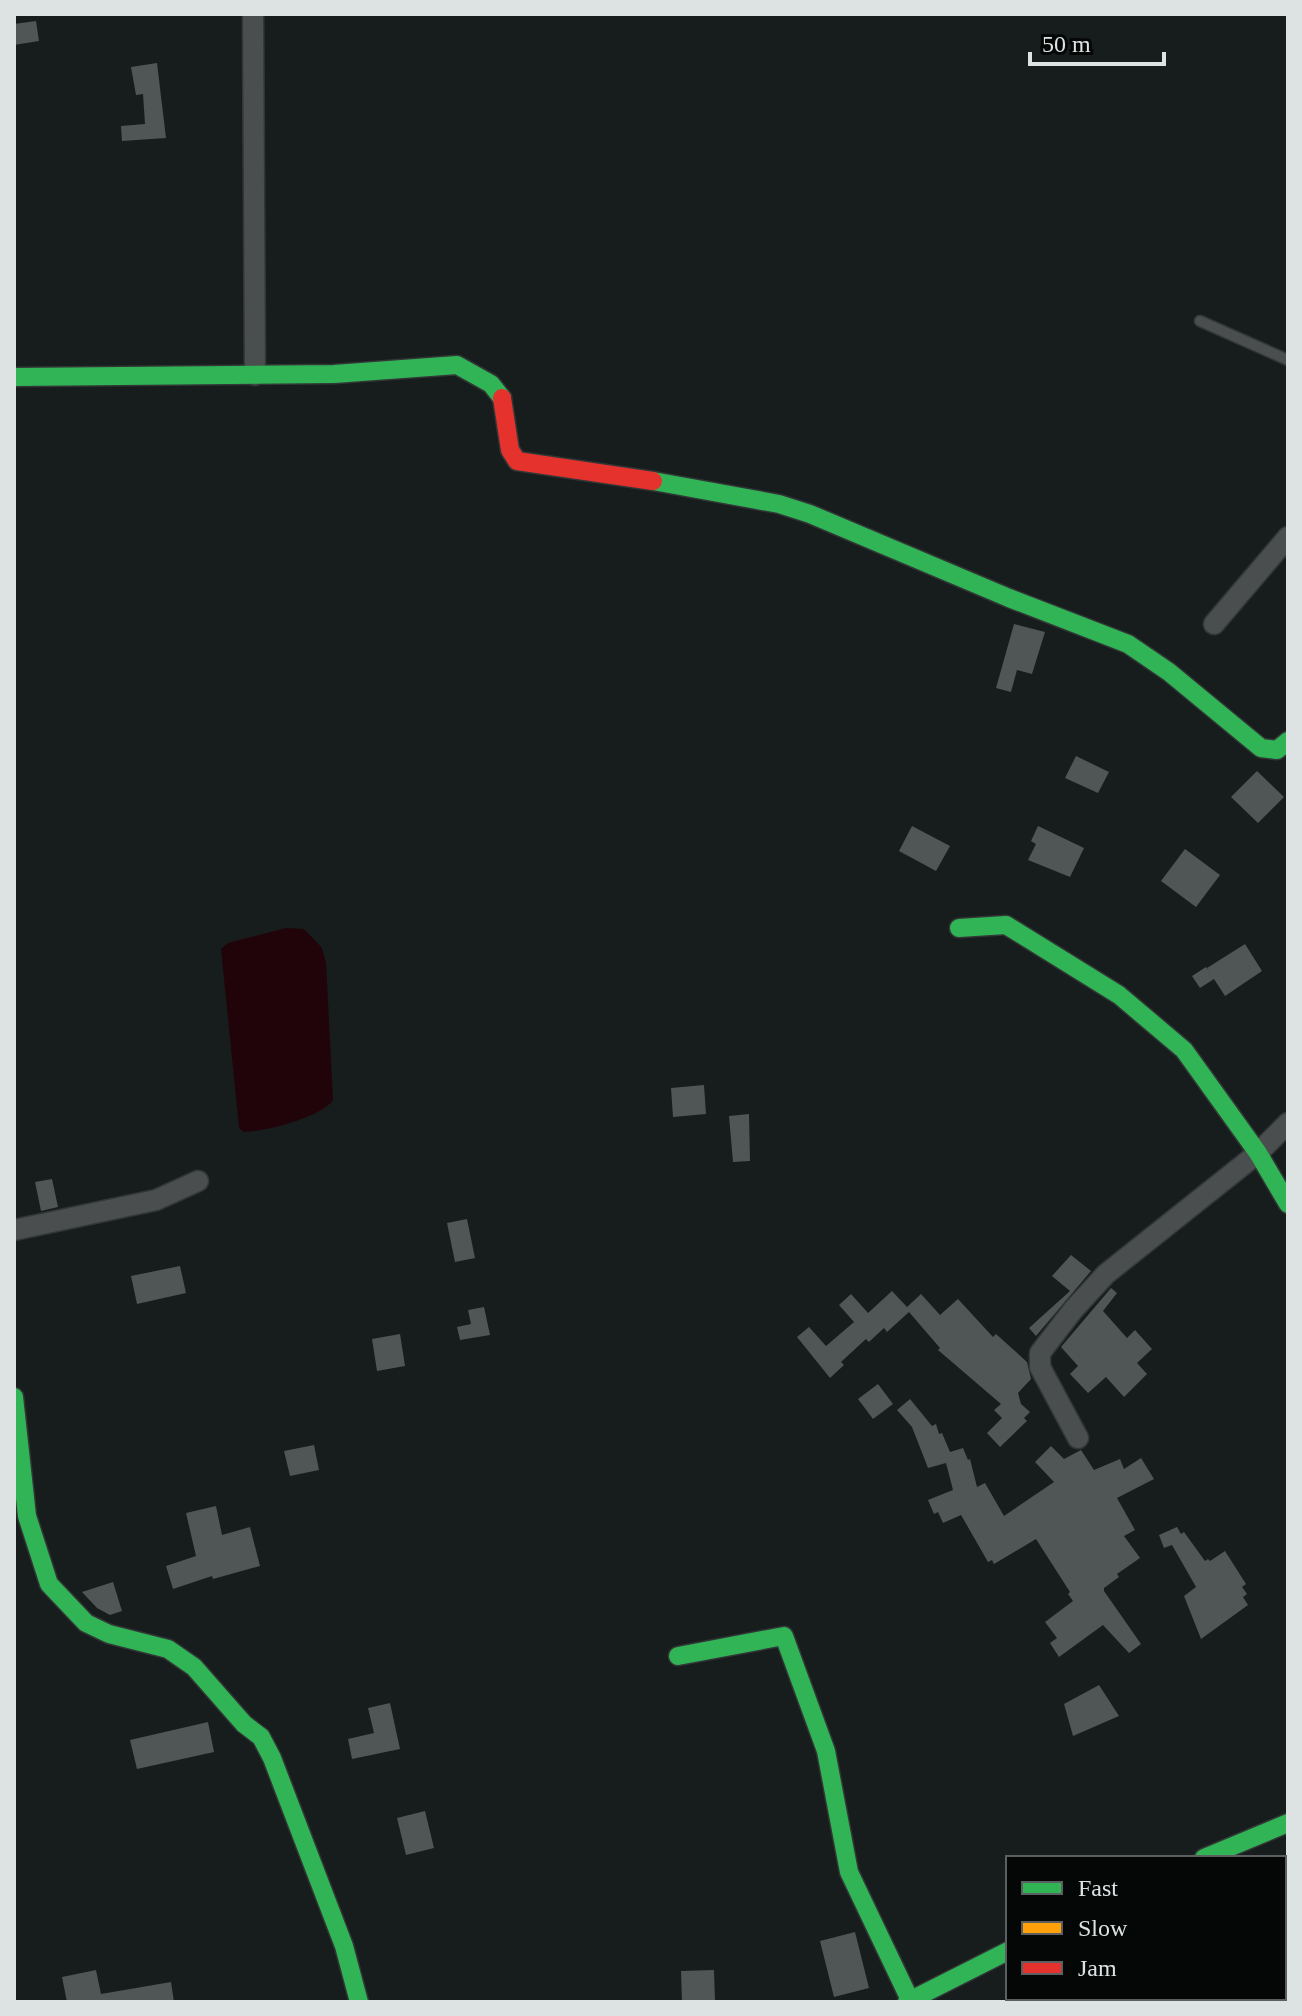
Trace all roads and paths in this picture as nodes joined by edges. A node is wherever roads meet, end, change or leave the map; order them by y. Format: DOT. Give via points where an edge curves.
graph roads {
  1 [pos="253,14"];
  2 [pos="1200,321"];
  3 [pos="1288,360"];
  4 [pos="255,375"];
  5 [pos="14,377"];
  6 [pos="1288,537"];
  7 [pos="1214,624"];
  8 [pos="1288,741"];
  9 [pos="959,928"];
  10 [pos="1288,1123"];
  11 [pos="1258,1153"];
  12 [pos="198,1181"];
  13 [pos="1288,1204"];
  14 [pos="14,1230"];
  15 [pos="14,1397"];
  16 [pos="1078,1438"];
  17 [pos="678,1656"];
  18 [pos="1288,1823"];
  19 [pos="1209,1856"];
  20 [pos="1006,1952"];
  21 [pos="908,2001"];
  22 [pos="359,2002"];
  1 -- 4 [label="street"];
  2 -- 3 [label="lane"];
  4 -- 5 [label="street"];
  4 -- 8 [label="street" via="457,365 493,384 505,400 509,449 517,461 687,486 810,514 1128,644 1261,748 1277,750"];
  6 -- 7 [label="street"];
  9 -- 11 [label="street" via="1006,925 1119,995 1184,1050"];
  10 -- 11 [label="street"];
  11 -- 13 [label="street"];
  11 -- 16 [label="street" via="1106,1274 1040,1353 1040,1367"];
  12 -- 14 [label="street" via="156,1200"];
  15 -- 22 [label="street" via="27,1516 49,1584 86,1623 182,1658 261,1737 344,1946"];
  17 -- 21 [label="street" via="784,1636 826,1751 849,1872"];
  18 -- 19 [label="street"];
  20 -- 21 [label="street"];
}
